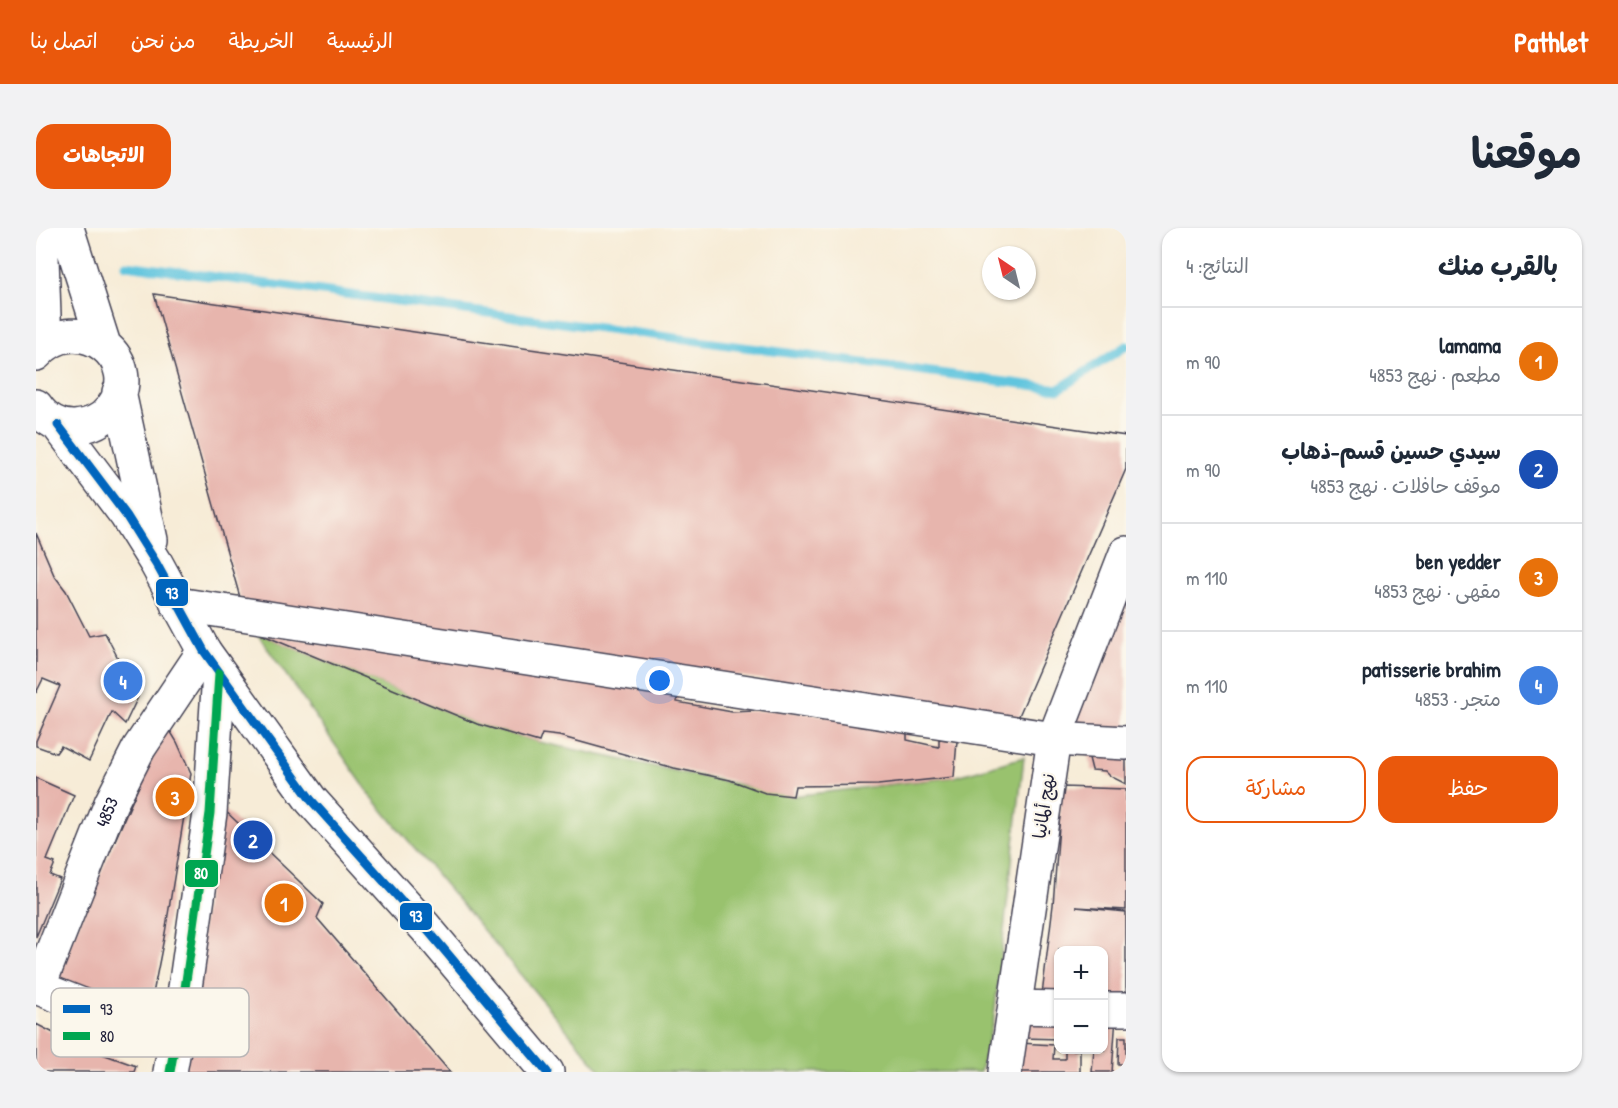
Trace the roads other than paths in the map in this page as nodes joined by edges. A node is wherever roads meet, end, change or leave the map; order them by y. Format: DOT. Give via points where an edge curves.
graph roads {
  1 [pos="41,228"];
  2 [pos="68,228"];
  3 [pos="104,345"];
  4 [pos="38,352"];
  5 [pos="120,392"];
  6 [pos="42,417"];
  7 [pos="1126,553"];
  8 [pos="156,563"];
  9 [pos="177,604"];
  10 [pos="211,662"];
  11 [pos="1053,739"];
  12 [pos="1126,743"];
  13 [pos="37,988"];
  14 [pos="183,988"];
  15 [pos="51,995"];
  16 [pos="1015,1007"];
  17 [pos="1054,1008"];
  18 [pos="1108,1009"];
  19 [pos="1126,1009"];
  20 [pos="546,1072"];
  21 [pos="1005,1072"];
  1 -- 4 [label="street"];
  2 -- 3 [label="street"];
  3 -- 4 [label="street" via="81,334 68,335 56,338"];
  3 -- 5 [label="street" via="119,366"];
  5 -- 6 [label="street" via="115,405 96,422 71,427"];
  5 -- 8 [label="street"];
  6 -- 8 [label="street" via="126,515"];
  7 -- 11 [label="street, نهج ألمانيا"];
  8 -- 9 [label="street"];
  9 -- 10 [label="street"];
  9 -- 11 [label="street"];
  10 -- 13 [label="street, 4853" via="139,748 111,803"];
  10 -- 14 [label="street" via="210,813"];
  10 -- 20 [label="street" via="311,800 425,927"];
  11 -- 12 [label="street"];
  11 -- 16 [label="street, نهج ألمانيا"];
  13 -- 15 [label="street"];
  16 -- 17 [label="street"];
  16 -- 21 [label="street, نهج ألمانيا"];
  18 -- 19 [label="street"];
}
